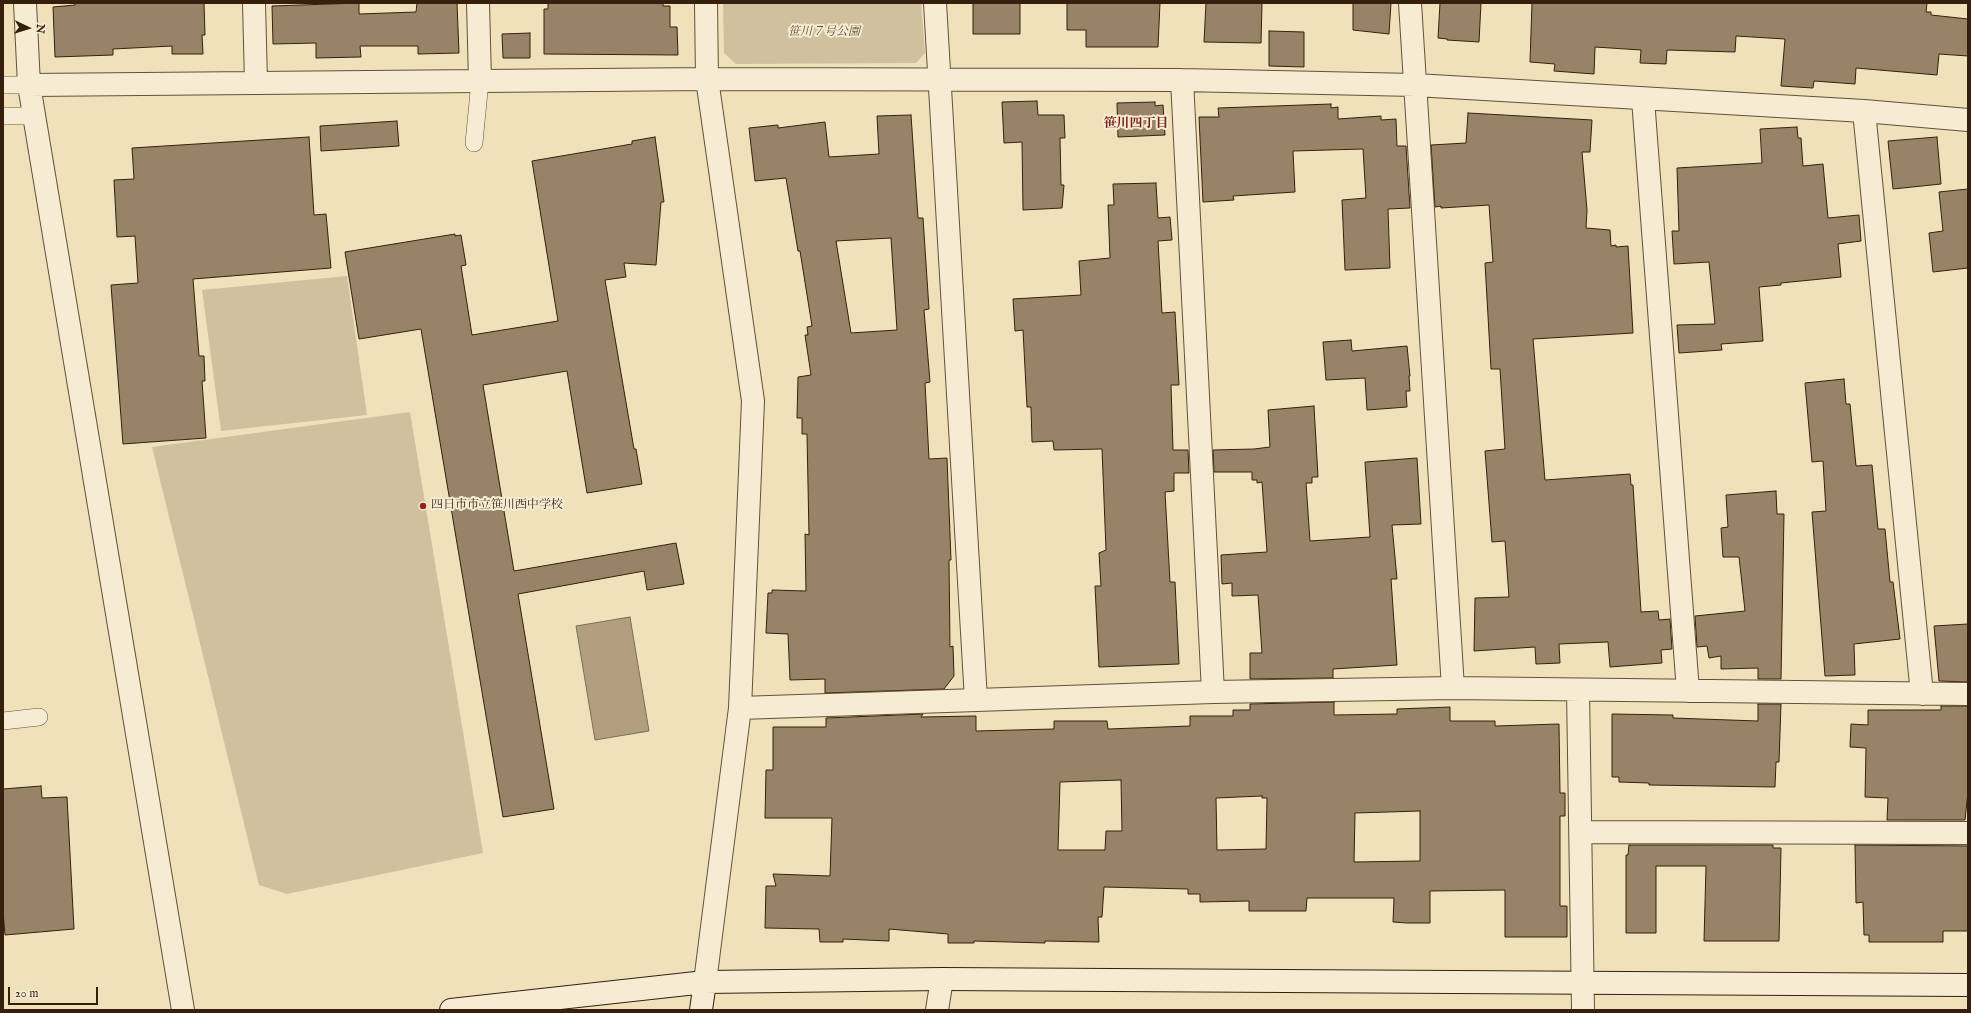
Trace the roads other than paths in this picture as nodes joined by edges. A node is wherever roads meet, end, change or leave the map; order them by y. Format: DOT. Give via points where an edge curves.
graph roads {
  1 [pos="25,3"];
  2 [pos="254,3"];
  3 [pos="478,3"];
  4 [pos="706,3"];
  5 [pos="935,3"];
  6 [pos="1410,3"];
  7 [pos="707,79"];
  8 [pos="940,80"];
  9 [pos="1182,80"];
  10 [pos="480,81"];
  11 [pos="256,83"];
  12 [pos="3,85"];
  13 [pos="29,85"];
  14 [pos="1415,85"];
  15 [pos="1643,99"];
  16 [pos="1864,111"];
  17 [pos="3,116"];
  18 [pos="35,116"];
  19 [pos="1968,120"];
  20 [pos="474,143"];
  21 [pos="1453,688"];
  22 [pos="1578,690"];
  23 [pos="1688,691"];
  24 [pos="1213,692"];
  25 [pos="1922,694"];
  26 [pos="1968,694"];
  27 [pos="976,700"];
  28 [pos="740,708"];
  29 [pos="39,717"];
  30 [pos="3,721"];
  31 [pos="1581,832"];
  32 [pos="1968,833"];
  33 [pos="942,979"];
  34 [pos="705,982"];
  35 [pos="1584,983"];
  36 [pos="1968,985"];
  37 [pos="182,1010"];
  38 [pos="451,1010"];
  39 [pos="701,1010"];
  40 [pos="937,1010"];
  41 [pos="1583,1010"];
  1 -- 13 [label="street"];
  2 -- 11 [label="street"];
  3 -- 10 [label="street"];
  4 -- 7 [label="street"];
  5 -- 8 [label="street"];
  6 -- 14 [label="street"];
  7 -- 8 [label="street"];
  7 -- 10 [label="street"];
  7 -- 28 [label="street" via="753,401"];
  8 -- 9 [label="street"];
  8 -- 27 [label="street"];
  9 -- 14 [label="street"];
  9 -- 24 [label="street"];
  10 -- 11 [label="street"];
  10 -- 20 [label="lane"];
  11 -- 13 [label="street"];
  12 -- 13 [label="lane"];
  13 -- 18 [label="street"];
  14 -- 15 [label="street"];
  14 -- 21 [label="street"];
  15 -- 16 [label="street"];
  15 -- 23 [label="street"];
  16 -- 19 [label="street"];
  16 -- 25 [label="street"];
  17 -- 18 [label="lane"];
  18 -- 37 [label="street"];
  21 -- 22 [label="street"];
  21 -- 24 [label="street"];
  22 -- 23 [label="street"];
  22 -- 31 [label="street"];
  23 -- 25 [label="street"];
  24 -- 27 [label="street"];
  25 -- 26 [label="street"];
  27 -- 28 [label="street"];
  28 -- 34 [label="street"];
  29 -- 30 [label="lane"];
  31 -- 32 [label="street"];
  31 -- 35 [label="street"];
  33 -- 34 [label="street"];
  33 -- 35 [label="street"];
  33 -- 40 [label="street"];
  34 -- 38 [label="street"];
  34 -- 39 [label="street"];
  35 -- 36 [label="street"];
  35 -- 41 [label="street"];
}
